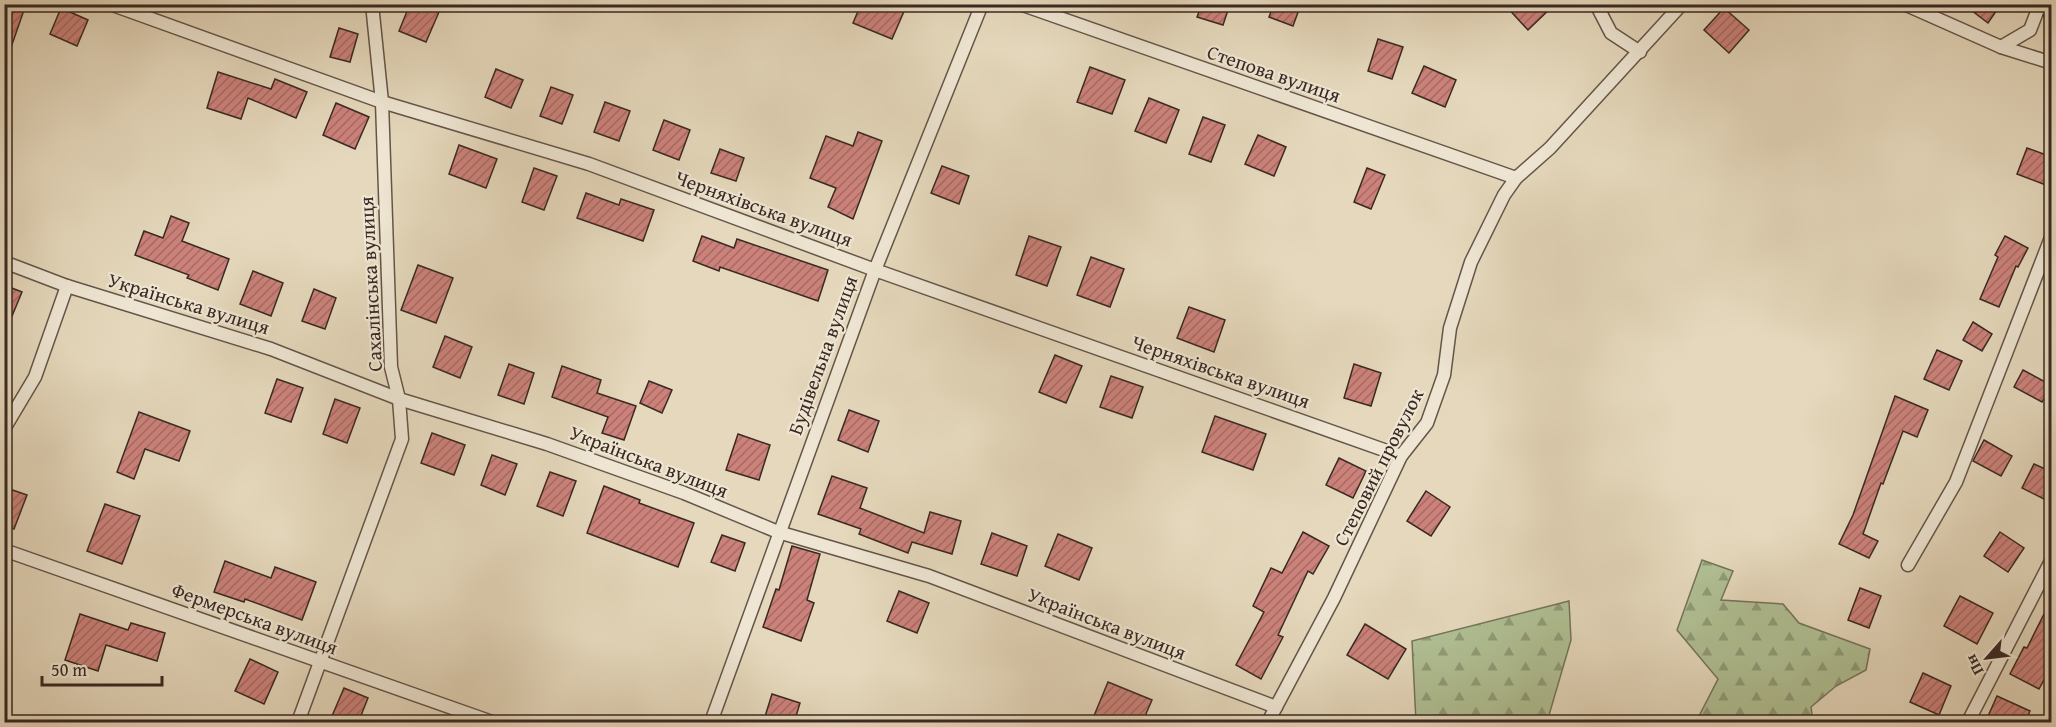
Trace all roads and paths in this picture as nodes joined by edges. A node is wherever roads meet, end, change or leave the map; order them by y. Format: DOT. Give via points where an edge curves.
graph roads {
  1 [pos="110,4"];
  2 [pos="372,4"];
  3 [pos="982,4"];
  4 [pos="1020,4"];
  5 [pos="1596,4"];
  6 [pos="1682,4"];
  7 [pos="1904,4"];
  8 [pos="2040,4"];
  9 [pos="2049,4"];
  10 [pos="2052,11"];
  11 [pos="2001,47"];
  12 [pos="1640,52"];
  13 [pos="2052,63"];
  14 [pos="382,102"];
  15 [pos="1516,178"];
  16 [pos="2052,235"];
  17 [pos="4,261"];
  18 [pos="874,270"];
  19 [pos="67,286"];
  20 [pos="399,399"];
  21 [pos="4,429"];
  22 [pos="1401,456"];
  23 [pos="778,532"];
  24 [pos="4,550"];
  25 [pos="2052,559"];
  26 [pos="1908,565"];
  27 [pos="321,662"];
  28 [pos="1276,707"];
  29 [pos="298,723"];
  30 [pos="492,723"];
  31 [pos="711,723"];
  32 [pos="1268,723"];
  33 [pos="1968,723"];
  1 -- 14 [label="street, Черняхівська вулиця"];
  2 -- 14 [label="street, Сахалінська вулиця"];
  3 -- 18 [label="street, Будівельна вулиця"];
  4 -- 15 [label="street, Степова вулиця"];
  5 -- 12 [label="street" via="1611,33"];
  6 -- 12 [label="street, Степовий провулок"];
  7 -- 11 [label="street"];
  8 -- 11 [label="street" via="2030,30"];
  9 -- 10 [label="street"];
  11 -- 13 [label="street"];
  12 -- 15 [label="street, Степовий провулок" via="1550,148"];
  14 -- 18 [label="street, Черняхівська вулиця" via="589,164"];
  14 -- 20 [label="street, Сахалінська вулиця" via="391,367"];
  15 -- 22 [label="street, Степовий провулок" via="1471,262 1450,328 1444,375 1427,423"];
  16 -- 26 [label="street" via="1956,482"];
  17 -- 19 [label="street, Українська вулиця"];
  18 -- 22 [label="street, Черняхівська вулиця"];
  18 -- 23 [label="street, Будівельна вулиця"];
  19 -- 20 [label="street, Українська вулиця" via="272,349"];
  19 -- 21 [label="street" via="35,376"];
  20 -- 23 [label="street, Українська вулиця" via="548,444"];
  20 -- 27 [label="street, Сахалінська вулиця" via="402,439"];
  22 -- 28 [label="street, Степовий провулок" via="1334,598"];
  23 -- 28 [label="street, Українська вулиця" via="929,576"];
  23 -- 31 [label="street, Будівельна вулиця"];
  24 -- 27 [label="street, Фермерська вулиця"];
  25 -- 33 [label="street"];
  27 -- 29 [label="street, Сахалінська вулиця"];
  27 -- 30 [label="street, Фермерська вулиця"];
  28 -- 32 [label="street, Степовий провулок"];
}
